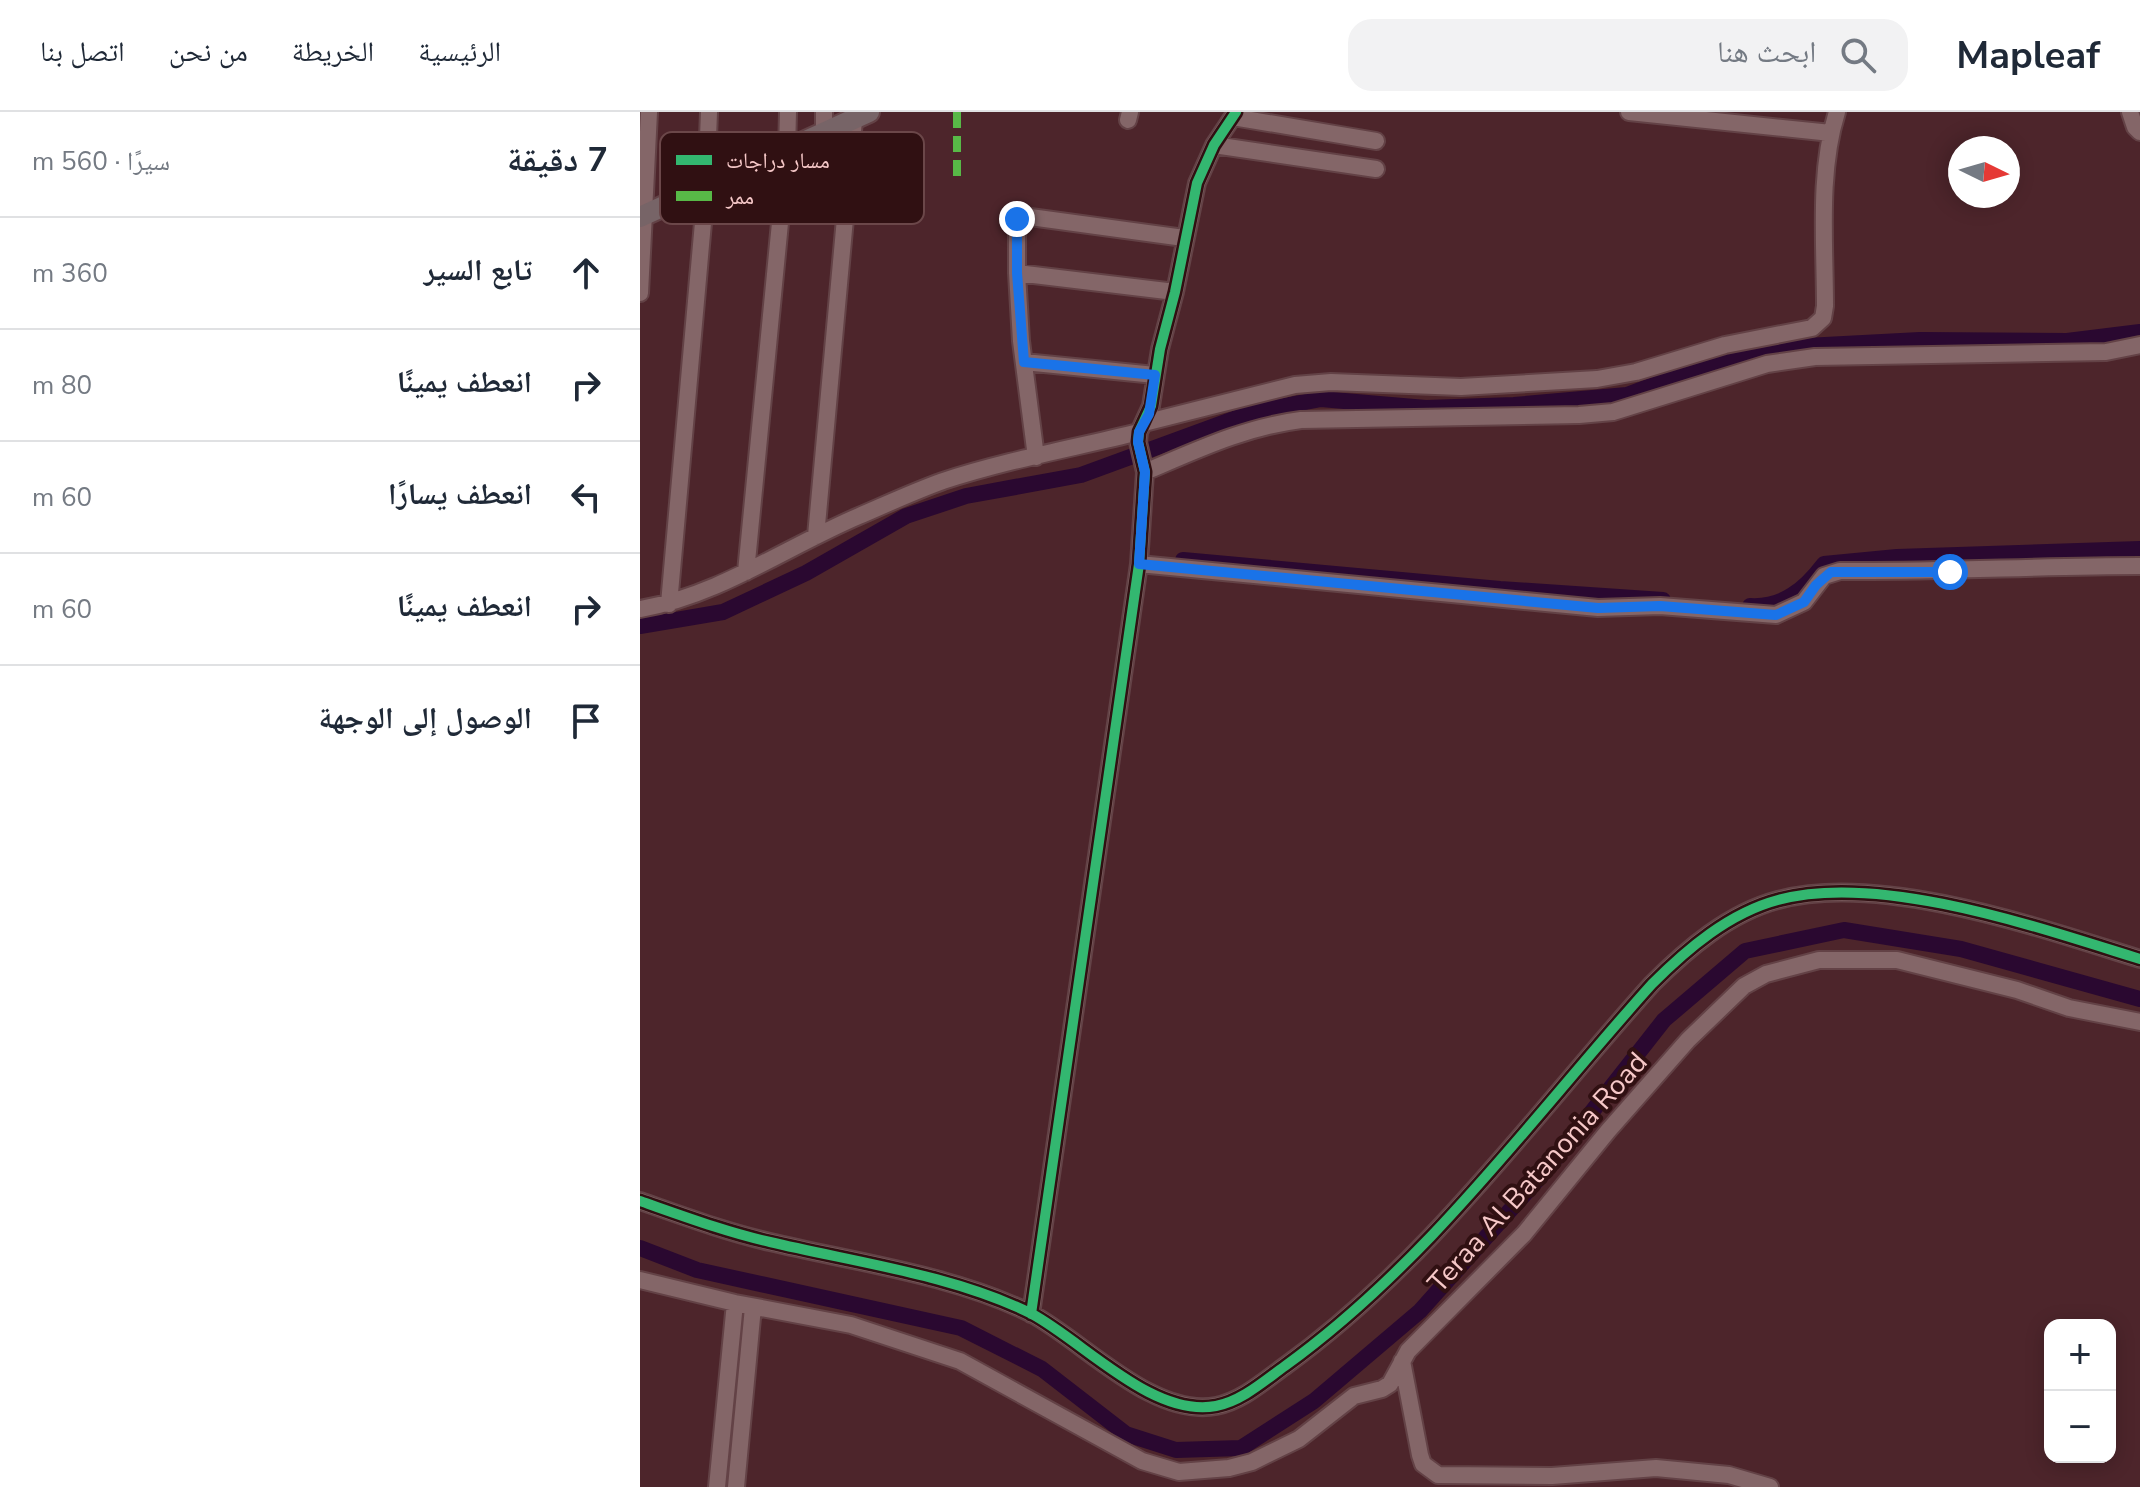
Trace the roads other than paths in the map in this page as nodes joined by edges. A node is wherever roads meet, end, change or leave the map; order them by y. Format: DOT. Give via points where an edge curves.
graph roads {
  1 [pos="649,112"];
  2 [pos="709,112"];
  3 [pos="788,112"];
  4 [pos="1629,112"];
  5 [pos="1837,112"];
  6 [pos="2130,112"];
  7 [pos="1235,114"];
  8 [pos="861,116"];
  9 [pos="708,132"];
  10 [pos="787,132"];
  11 [pos="830,132"];
  12 [pos="2140,132"];
  13 [pos="1831,133"];
  14 [pos="1376,141"];
  15 [pos="1214,145"];
  16 [pos="1376,169"];
  17 [pos="642,217"];
  18 [pos="703,224"];
  19 [pos="780,224"];
  20 [pos="849,224"];
  21 [pos="1184,238"];
  22 [pos="1017,273"];
  23 [pos="1175,292"];
  24 [pos="640,293"];
  25 [pos="2140,345"];
  26 [pos="1024,362"];
  27 [pos="1155,375"];
  28 [pos="1140,432"];
  29 [pos="1036,457"];
  30 [pos="1144,467"];
  31 [pos="816,536"];
  32 [pos="1139,564"];
  33 [pos="2140,566"];
  34 [pos="746,572"];
  35 [pos="669,604"];
  36 [pos="640,609"];
  37 [pos="2140,959"];
  38 [pos="2140,1022"];
  39 [pos="640,1201"];
  40 [pos="640,1280"];
  41 [pos="735,1303"];
  42 [pos="753,1307"];
  43 [pos="1031,1314"];
  44 [pos="1402,1360"];
  45 [pos="717,1487"];
  46 [pos="736,1487"];
  47 [pos="1770,1487"];
  1 -- 17 [label="street"];
  2 -- 9 [label="street"];
  3 -- 10 [label="street"];
  4 -- 13 [label="street"];
  5 -- 13 [label="street"];
  6 -- 12 [label="street"];
  7 -- 14 [label="street"];
  7 -- 15 [label="street"];
  8 -- 11 [label="main road"];
  13 -- 28 [label="street" via="1825,306 1823,318 1812,328 1597,379 1461,387 1295,385"];
  15 -- 16 [label="street"];
  15 -- 21 [label="street" via="1197,183"];
  17 -- 24 [label="street"];
  18 -- 35 [label="street"];
  19 -- 34 [label="street"];
  20 -- 31 [label="street"];
  21 -- 22 [label="street" via="1019,217"];
  21 -- 23 [label="street"];
  22 -- 23 [label="street"];
  22 -- 26 [label="street"];
  23 -- 27 [label="street"];
  25 -- 30 [label="street" via="2092,352 1815,357 1767,364 1613,412 1269,424"];
  26 -- 27 [label="street"];
  26 -- 29 [label="street"];
  27 -- 28 [label="street" via="1151,406"];
  28 -- 29 [label="street"];
  28 -- 30 [label="street"];
  29 -- 31 [label="street" via="941,482"];
  30 -- 32 [label="street"];
  31 -- 34 [label="street"];
  32 -- 33 [label="street" via="1598,608 1660,606 1776,615 1804,602 1824,576 1840,571"];
  32 -- 43 [label="street"];
  34 -- 35 [label="street"];
  35 -- 36 [label="street"];
  37 -- 43 [label="street" via="2003,918 1873,893 1842,891 1777,900 1715,931 1675,961 1409,1261 1362,1306 1247,1393 1206,1407 1165,1400"];
  38 -- 44 [label="street, Teraa Al Batanonia Road" via="1897,960 1819,960 1750,981 1700,1027 1524,1234"];
  39 -- 43 [label="street" via="739,1234 934,1280"];
  40 -- 41 [label="street, Teraa Al Batanonia Road"];
  41 -- 42 [label="street, Teraa Al Batanonia Road"];
  41 -- 45 [label="street"];
  42 -- 44 [label="street, Teraa Al Batanonia Road" via="851,1325 960,1361 1114,1448 1179,1472 1229,1468 1272,1453 1354,1396 1390,1384"];
  42 -- 46 [label="street"];
  44 -- 47 [label="street" via="1420,1455 1438,1475 1552,1476 1656,1468 1729,1475"];
}
